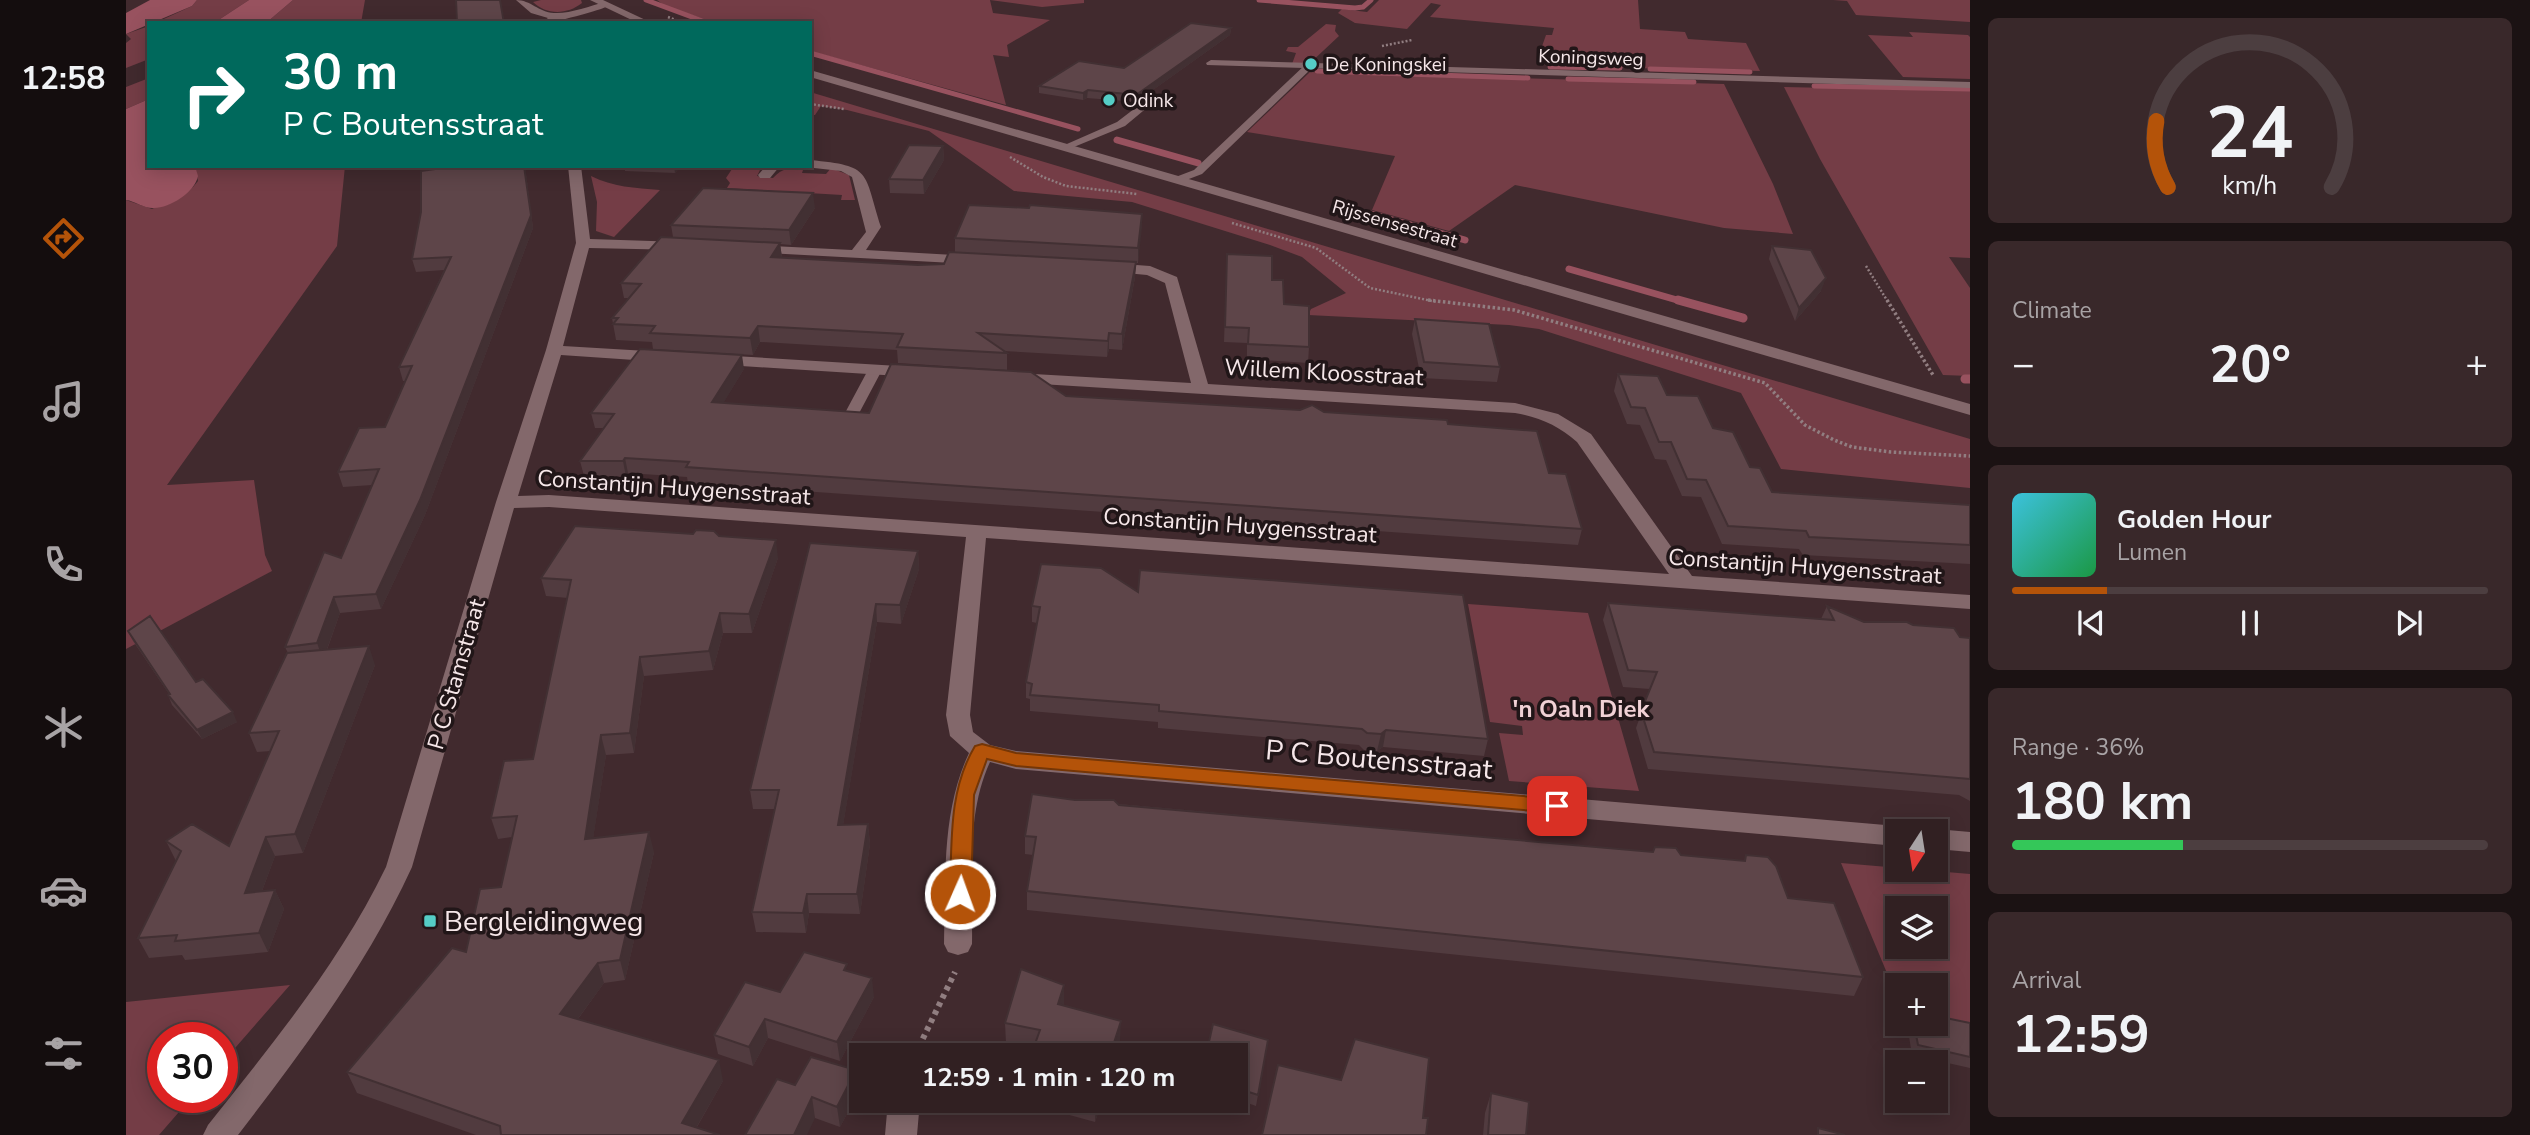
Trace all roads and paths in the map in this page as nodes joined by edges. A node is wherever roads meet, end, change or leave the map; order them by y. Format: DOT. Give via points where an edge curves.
graph roads {
  1 [pos="522,0"];
  2 [pos="600,3"];
  3 [pos="551,20"];
  4 [pos="642,21"];
  5 [pos="1260,51"];
  6 [pos="1211,63"];
  7 [pos="1259,65"];
  8 [pos="1309,66"];
  9 [pos="812,74"];
  10 [pos="1970,85"];
  11 [pos="1150,102"];
  12 [pos="812,104"];
  13 [pos="845,109"];
  14 [pos="1065,147"];
  15 [pos="1004,153"];
  16 [pos="812,164"];
  17 [pos="575,168"];
  18 [pos="1177,180"];
  19 [pos="1144,196"];
  20 [pos="1231,222"];
  21 [pos="583,243"];
  22 [pos="695,246"];
  23 [pos="735,248"];
  24 [pos="856,254"];
  25 [pos="991,261"];
  26 [pos="1866,266"];
  27 [pos="1098,267"];
  28 [pos="554,350"];
  29 [pos="875,370"];
  30 [pos="929,373"];
  31 [pos="997,377"];
  32 [pos="1201,389"];
  33 [pos="1932,400"];
  34 [pos="1970,411"];
  35 [pos="811,413"];
  36 [pos="1970,456"];
  37 [pos="506,502"];
  38 [pos="978,531"];
  39 [pos="1686,583"];
  40 [pos="1970,602"];
  41 [pos="982,751"];
  42 [pos="1885,835"];
  43 [pos="1948,840"];
  44 [pos="1970,842"];
  45 [pos="958,944"];
  46 [pos="921,1043"];
  47 [pos="903,1113"];
  48 [pos="219,1135"];
  49 [pos="901,1135"];
  1 -- 3 [label="street"];
  2 -- 3 [label="street"];
  2 -- 4 [label="street"];
  5 -- 7 [label="street"];
  6 -- 7 [label="street, Koningsweg"];
  7 -- 8 [label="street, Koningsweg"];
  8 -- 10 [label="street, Koningsweg"];
  8 -- 18 [label="lane" via="1198,172"];
  9 -- 14 [label="street, Rijssensestraat"];
  11 -- 14 [label="lane" via="1121,124"];
  12 -- 13 [label="path"];
  14 -- 18 [label="street, Rijssensestraat"];
  15 -- 19 [label="path" via="1066,186"];
  16 -- 24 [label="street" via="844,167 858,175 874,227"];
  17 -- 21 [label="street, P C Stamstraat"];
  18 -- 33 [label="street, Rijssensestraat"];
  20 -- 36 [label="path" via="1316,248 1370,288 1514,310 1765,383 1797,419 1830,440 1852,447 1891,454"];
  21 -- 22 [label="street"];
  21 -- 28 [label="street, P C Stamstraat"];
  23 -- 24 [label="street"];
  24 -- 25 [label="street"];
  26 -- 33 [label="path" via="1940,387"];
  27 -- 32 [label="street" via="1150,271 1172,280"];
  28 -- 29 [label="street"];
  28 -- 37 [label="street, P C Stamstraat"];
  29 -- 30 [label="street"];
  29 -- 35 [label="lane" via="851,416"];
  31 -- 32 [label="street, Willem Kloosstraat"];
  32 -- 39 [label="street, Willem Kloosstraat" via="1545,413 1584,438"];
  33 -- 34 [label="street, Rijssensestraat"];
  37 -- 38 [label="street, Constantijn Huygensstraat" via="550,501"];
  37 -- 48 [label="street, P C Stamstraat" via="408,841 386,897 345,969"];
  38 -- 39 [label="street, Constantijn Huygensstraat"];
  38 -- 41 [label="street" via="958,715 962,736"];
  39 -- 40 [label="street, Constantijn Huygensstraat"];
  41 -- 42 [label="street, P C Boutensstraat" via="1016,760"];
  41 -- 45 [label="street" via="964,795"];
  43 -- 44 [label="street"];
  45 -- 46 [label="path" via="956,971"];
  47 -- 49 [label="street"];
}
